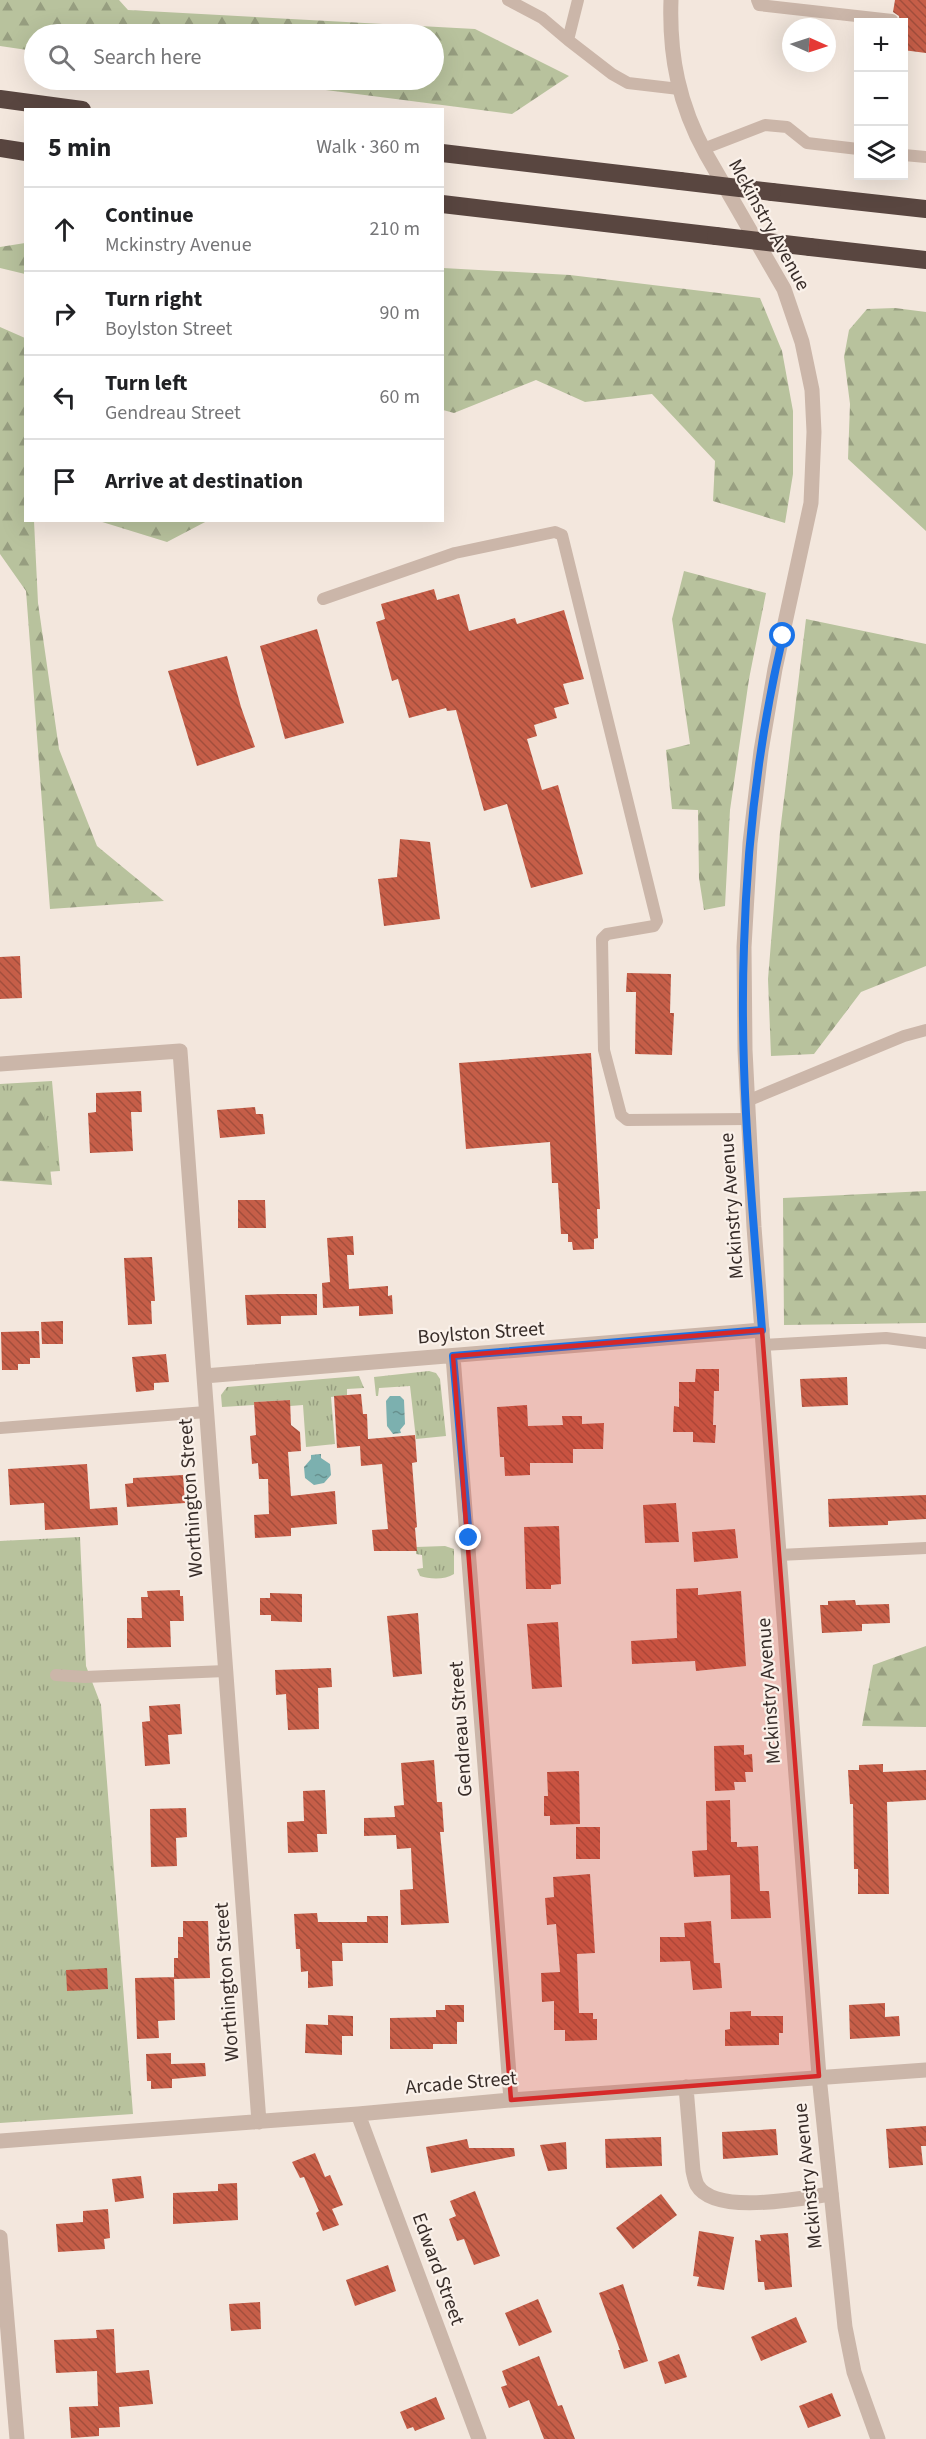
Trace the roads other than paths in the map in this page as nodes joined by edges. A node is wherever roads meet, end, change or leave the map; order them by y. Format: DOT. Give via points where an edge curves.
graph roads {
  1 [pos="508,0"];
  2 [pos="578,0"];
  3 [pos="671,0"];
  4 [pos="757,0"];
  5 [pos="875,18"];
  6 [pos="568,40"];
  7 [pos="679,89"];
  8 [pos="0,99"];
  9 [pos="67,108"];
  10 [pos="0,148"];
  11 [pos="703,149"];
  12 [pos="854,149"];
  13 [pos="24,152"];
  14 [pos="444,153"];
  15 [pos="908,155"];
  16 [pos="926,157"];
  17 [pos="444,204"];
  18 [pos="926,209"];
  19 [pos="926,260"];
  20 [pos="323,599"];
  21 [pos="926,1030"];
  22 [pos="0,1064"];
  23 [pos="747,1101"];
  24 [pos="748,1119"];
  25 [pos="762,1337"];
  26 [pos="926,1343"];
  27 [pos="453,1356"];
  28 [pos="204,1376"];
  29 [pos="206,1412"];
  30 [pos="0,1428"];
  31 [pos="926,1548"];
  32 [pos="779,1555"];
  33 [pos="225,1671"];
  34 [pos="56,1675"];
  35 [pos="926,2070"];
  36 [pos="819,2076"];
  37 [pos="686,2087"];
  38 [pos="511,2100"];
  39 [pos="358,2114"];
  40 [pos="259,2122"];
  41 [pos="0,2141"];
  42 [pos="831,2194"];
  43 [pos="0,2237"];
  44 [pos="17,2439"];
  45 [pos="479,2439"];
  46 [pos="878,2439"];
  1 -- 6 [label="lane" via="542,18"];
  2 -- 6 [label="lane"];
  3 -- 7 [label="street, Mckinstry Avenue" via="671,45"];
  4 -- 5 [label="lane" via="759,4"];
  6 -- 7 [label="lane" via="628,82"];
  7 -- 11 [label="street, Mckinstry Avenue"];
  8 -- 9 [label="highway"];
  10 -- 13 [label="highway"];
  11 -- 12 [label="lane" via="765,126 787,127 807,143"];
  11 -- 23 [label="street, Mckinstry Avenue" via="784,289 809,368 814,432 808,525 775,669 750,843 744,947"];
  14 -- 18 [label="highway, bridge"];
  15 -- 16 [label="lane"];
  17 -- 19 [label="highway, bridge"];
  20 -- 24 [label="lane" via="455,554 555,532 562,535 657,921 654,926 607,934 602,939 604,1050 621,1115 627,1120"];
  21 -- 23 [label="lane"];
  22 -- 28 [label="street, Worthington Street" via="180,1051"];
  23 -- 24 [label="street, Mckinstry Avenue"];
  24 -- 25 [label="street, Mckinstry Avenue"];
  25 -- 26 [label="lane" via="886,1338"];
  25 -- 27 [label="street, Boylston Street"];
  25 -- 32 [label="street, Mckinstry Avenue"];
  27 -- 28 [label="street, Boylston Street"];
  27 -- 38 [label="street, Gendreau Street"];
  28 -- 29 [label="street, Worthington Street"];
  29 -- 30 [label="lane"];
  29 -- 33 [label="street, Worthington Street"];
  31 -- 32 [label="lane"];
  32 -- 36 [label="street, Mckinstry Avenue"];
  33 -- 34 [label="lane"];
  33 -- 40 [label="street, Worthington Street"];
  35 -- 36 [label="street, Arcade Street"];
  36 -- 37 [label="street, Arcade Street"];
  36 -- 42 [label="street, Mckinstry Avenue"];
  37 -- 38 [label="street, Arcade Street"];
  37 -- 42 [label="street" via="693,2171 696,2184 704,2193 716,2199 743,2202"];
  38 -- 39 [label="street, Arcade Street"];
  39 -- 40 [label="street, Arcade Street"];
  39 -- 45 [label="street, Edward Street"];
  40 -- 41 [label="street, Arcade Street"];
  42 -- 46 [label="street, Mckinstry Avenue" via="849,2352"];
  43 -- 44 [label="street"];
}
